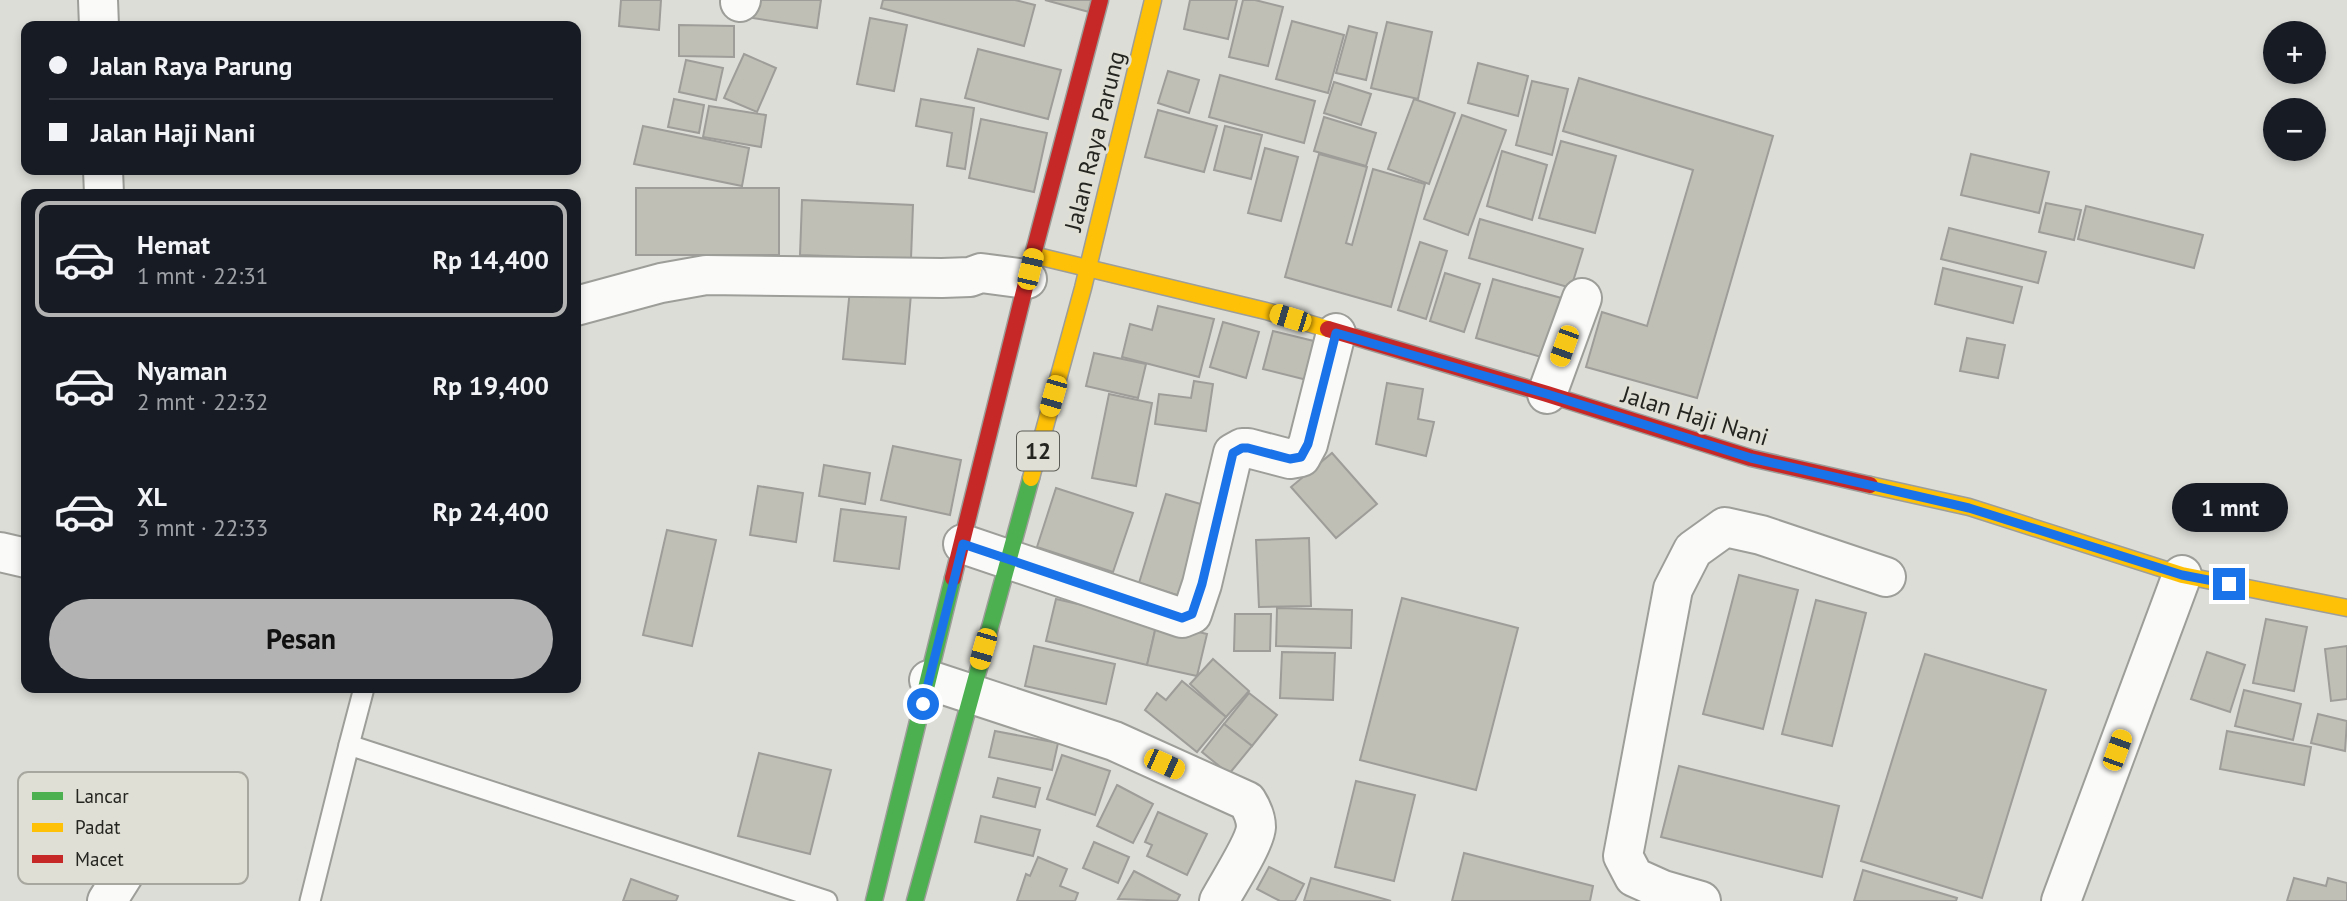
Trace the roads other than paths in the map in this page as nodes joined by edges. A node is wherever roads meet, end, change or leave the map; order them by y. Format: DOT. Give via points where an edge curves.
graph roads {
  1 [pos="98,0"];
  2 [pos="1100,0"];
  3 [pos="1153,0"];
  4 [pos="99,21"];
  5 [pos="1088,266"];
  6 [pos="1030,267"];
  7 [pos="1582,298"];
  8 [pos="581,305"];
  9 [pos="1336,333"];
  10 [pos="1547,394"];
  11 [pos="963,544"];
  12 [pos="0,552"];
  13 [pos="21,557"];
  14 [pos="1009,558"];
  15 [pos="2182,575"];
  16 [pos="1886,577"];
  17 [pos="2347,608"];
  18 [pos="929,680"];
  19 [pos="363,693"];
  20 [pos="970,695"];
  21 [pos="349,745"];
  22 [pos="118,884"];
  23 [pos="107,901"];
  24 [pos="310,901"];
  25 [pos="827,901"];
  26 [pos="874,901"];
  27 [pos="915,901"];
  28 [pos="1219,901"];
  29 [pos="1701,901"];
  30 [pos="2061,901"];
  1 -- 4 [label="street"];
  2 -- 6 [label="main road, Jalan Raya Parung / 12"];
  3 -- 5 [label="main road, Jalan Raya Parung / 12"];
  5 -- 6 [label="main road, Jalan Haji Nani"];
  5 -- 9 [label="main road, Jalan Haji Nani"];
  5 -- 14 [label="main road, Jalan Raya Parung / 12"];
  6 -- 8 [label="street" via="942,278 706,275"];
  6 -- 11 [label="main road, Jalan Raya Parung / 12"];
  7 -- 10 [label="street"];
  9 -- 10 [label="main road, Jalan Haji Nani"];
  9 -- 14 [label="street" via="1301,457 1290,459 1248,448 1233,453 1202,584 1188,618"];
  10 -- 15 [label="main road, Jalan Haji Nani" via="1751,458 1969,508"];
  11 -- 14 [label="street"];
  11 -- 18 [label="main road, Jalan Raya Parung / 12"];
  12 -- 13 [label="street"];
  14 -- 20 [label="main road, Jalan Raya Parung / 12"];
  15 -- 17 [label="main road, Jalan Haji Nani"];
  15 -- 30 [label="street"];
  16 -- 29 [label="street" via="1725,527 1693,550 1674,589 1623,856 1634,877"];
  18 -- 20 [label="street"];
  18 -- 26 [label="main road, Jalan Raya Parung / 12"];
  19 -- 21 [label="lane"];
  20 -- 27 [label="main road, Jalan Raya Parung / 12"];
  20 -- 28 [label="street" via="1114,741 1247,801 1256,828"];
  21 -- 24 [label="lane"];
  21 -- 25 [label="lane"];
  22 -- 23 [label="street"];
}
